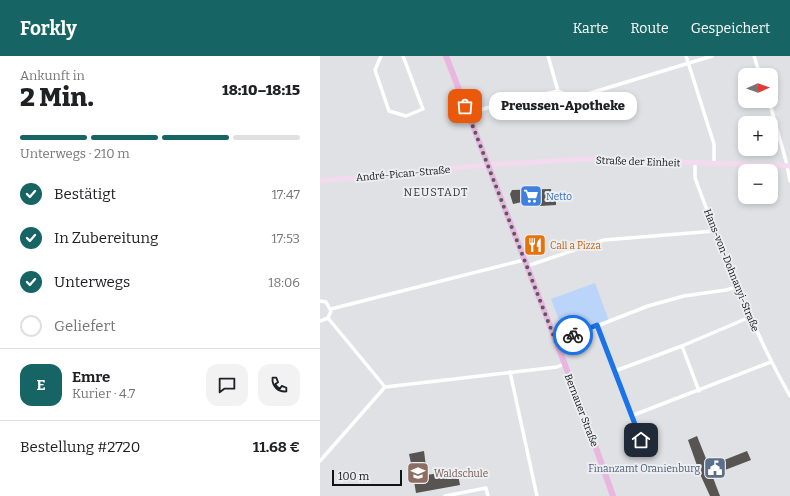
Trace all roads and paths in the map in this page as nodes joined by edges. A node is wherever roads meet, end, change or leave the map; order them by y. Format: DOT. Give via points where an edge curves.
graph roads {
  1 [pos="381,56"];
  2 [pos="403,56"];
  3 [pos="446,56"];
  4 [pos="548,56"];
  5 [pos="686,56"];
  6 [pos="712,56"];
  7 [pos="754,56"];
  8 [pos="688,63"];
  9 [pos="758,68"];
  10 [pos="558,91"];
  11 [pos="771,108"];
  12 [pos="467,112"];
  13 [pos="695,162"];
  14 [pos="714,163"];
  15 [pos="487,165"];
  16 [pos="788,166"];
  17 [pos="320,180"];
  18 [pos="790,181"];
  19 [pos="715,231"];
  20 [pos="525,263"];
  21 [pos="737,287"];
  22 [pos="320,296"];
  23 [pos="320,301"];
  24 [pos="331,309"];
  25 [pos="750,317"];
  26 [pos="328,318"];
  27 [pos="320,320"];
  28 [pos="597,325"];
  29 [pos="556,342"];
  30 [pos="682,346"];
  31 [pos="771,362"];
  32 [pos="564,364"];
  33 [pos="615,371"];
  34 [pos="510,372"];
  35 [pos="385,387"];
  36 [pos="699,391"];
  37 [pos="790,396"];
  38 [pos="631,416"];
  39 [pos="646,453"];
  40 [pos="320,461"];
  41 [pos="445,496"];
  42 [pos="488,496"];
  43 [pos="537,496"];
  44 [pos="614,496"];
  1 -- 2 [label="street" via="375,70 389,111 406,116 423,109"];
  3 -- 12 [label="main road, Bernauer Straße"];
  4 -- 10 [label="street"];
  5 -- 8 [label="street"];
  6 -- 8 [label="street"];
  7 -- 9 [label="street"];
  8 -- 10 [label="street" via="574,98"];
  8 -- 14 [label="street" via="714,144"];
  10 -- 12 [label="street"];
  11 -- 16 [label="street"];
  12 -- 15 [label="main road, Bernauer Straße"];
  13 -- 14 [label="street, Straße der Einheit"];
  13 -- 15 [label="street, Straße der Einheit" via="585,159"];
  13 -- 19 [label="street, Hans-von-Dohnanyi-Straße" via="696,178"];
  14 -- 16 [label="street, Straße der Einheit"];
  15 -- 17 [label="street, André-Pican-Straße"];
  15 -- 20 [label="main road, Bernauer Straße"];
  16 -- 18 [label="street"];
  19 -- 20 [label="street" via="604,240"];
  19 -- 21 [label="street, Hans-von-Dohnanyi-Straße"];
  20 -- 24 [label="street"];
  20 -- 29 [label="main road, Bernauer Straße"];
  21 -- 25 [label="street, Hans-von-Dohnanyi-Straße"];
  21 -- 28 [label="street" via="684,296"];
  22 -- 23 [label="street"];
  23 -- 24 [label="street" via="326,302"];
  24 -- 26 [label="street"];
  25 -- 30 [label="street"];
  25 -- 31 [label="street, Hans-von-Dohnanyi-Straße"];
  26 -- 27 [label="street"];
  26 -- 35 [label="street"];
  28 -- 29 [label="street"];
  28 -- 33 [label="street"];
  29 -- 32 [label="main road, Bernauer Straße"];
  30 -- 33 [label="street"];
  30 -- 36 [label="street"];
  31 -- 36 [label="street"];
  31 -- 37 [label="street, Hans-von-Dohnanyi-Straße"];
  32 -- 34 [label="street"];
  32 -- 44 [label="main road, Bernauer Straße"];
  33 -- 38 [label="street"];
  34 -- 35 [label="street"];
  34 -- 43 [label="street"];
  35 -- 40 [label="street"];
  36 -- 38 [label="street"];
  38 -- 39 [label="street"];
  41 -- 42 [label="street" via="486,488"];
}
